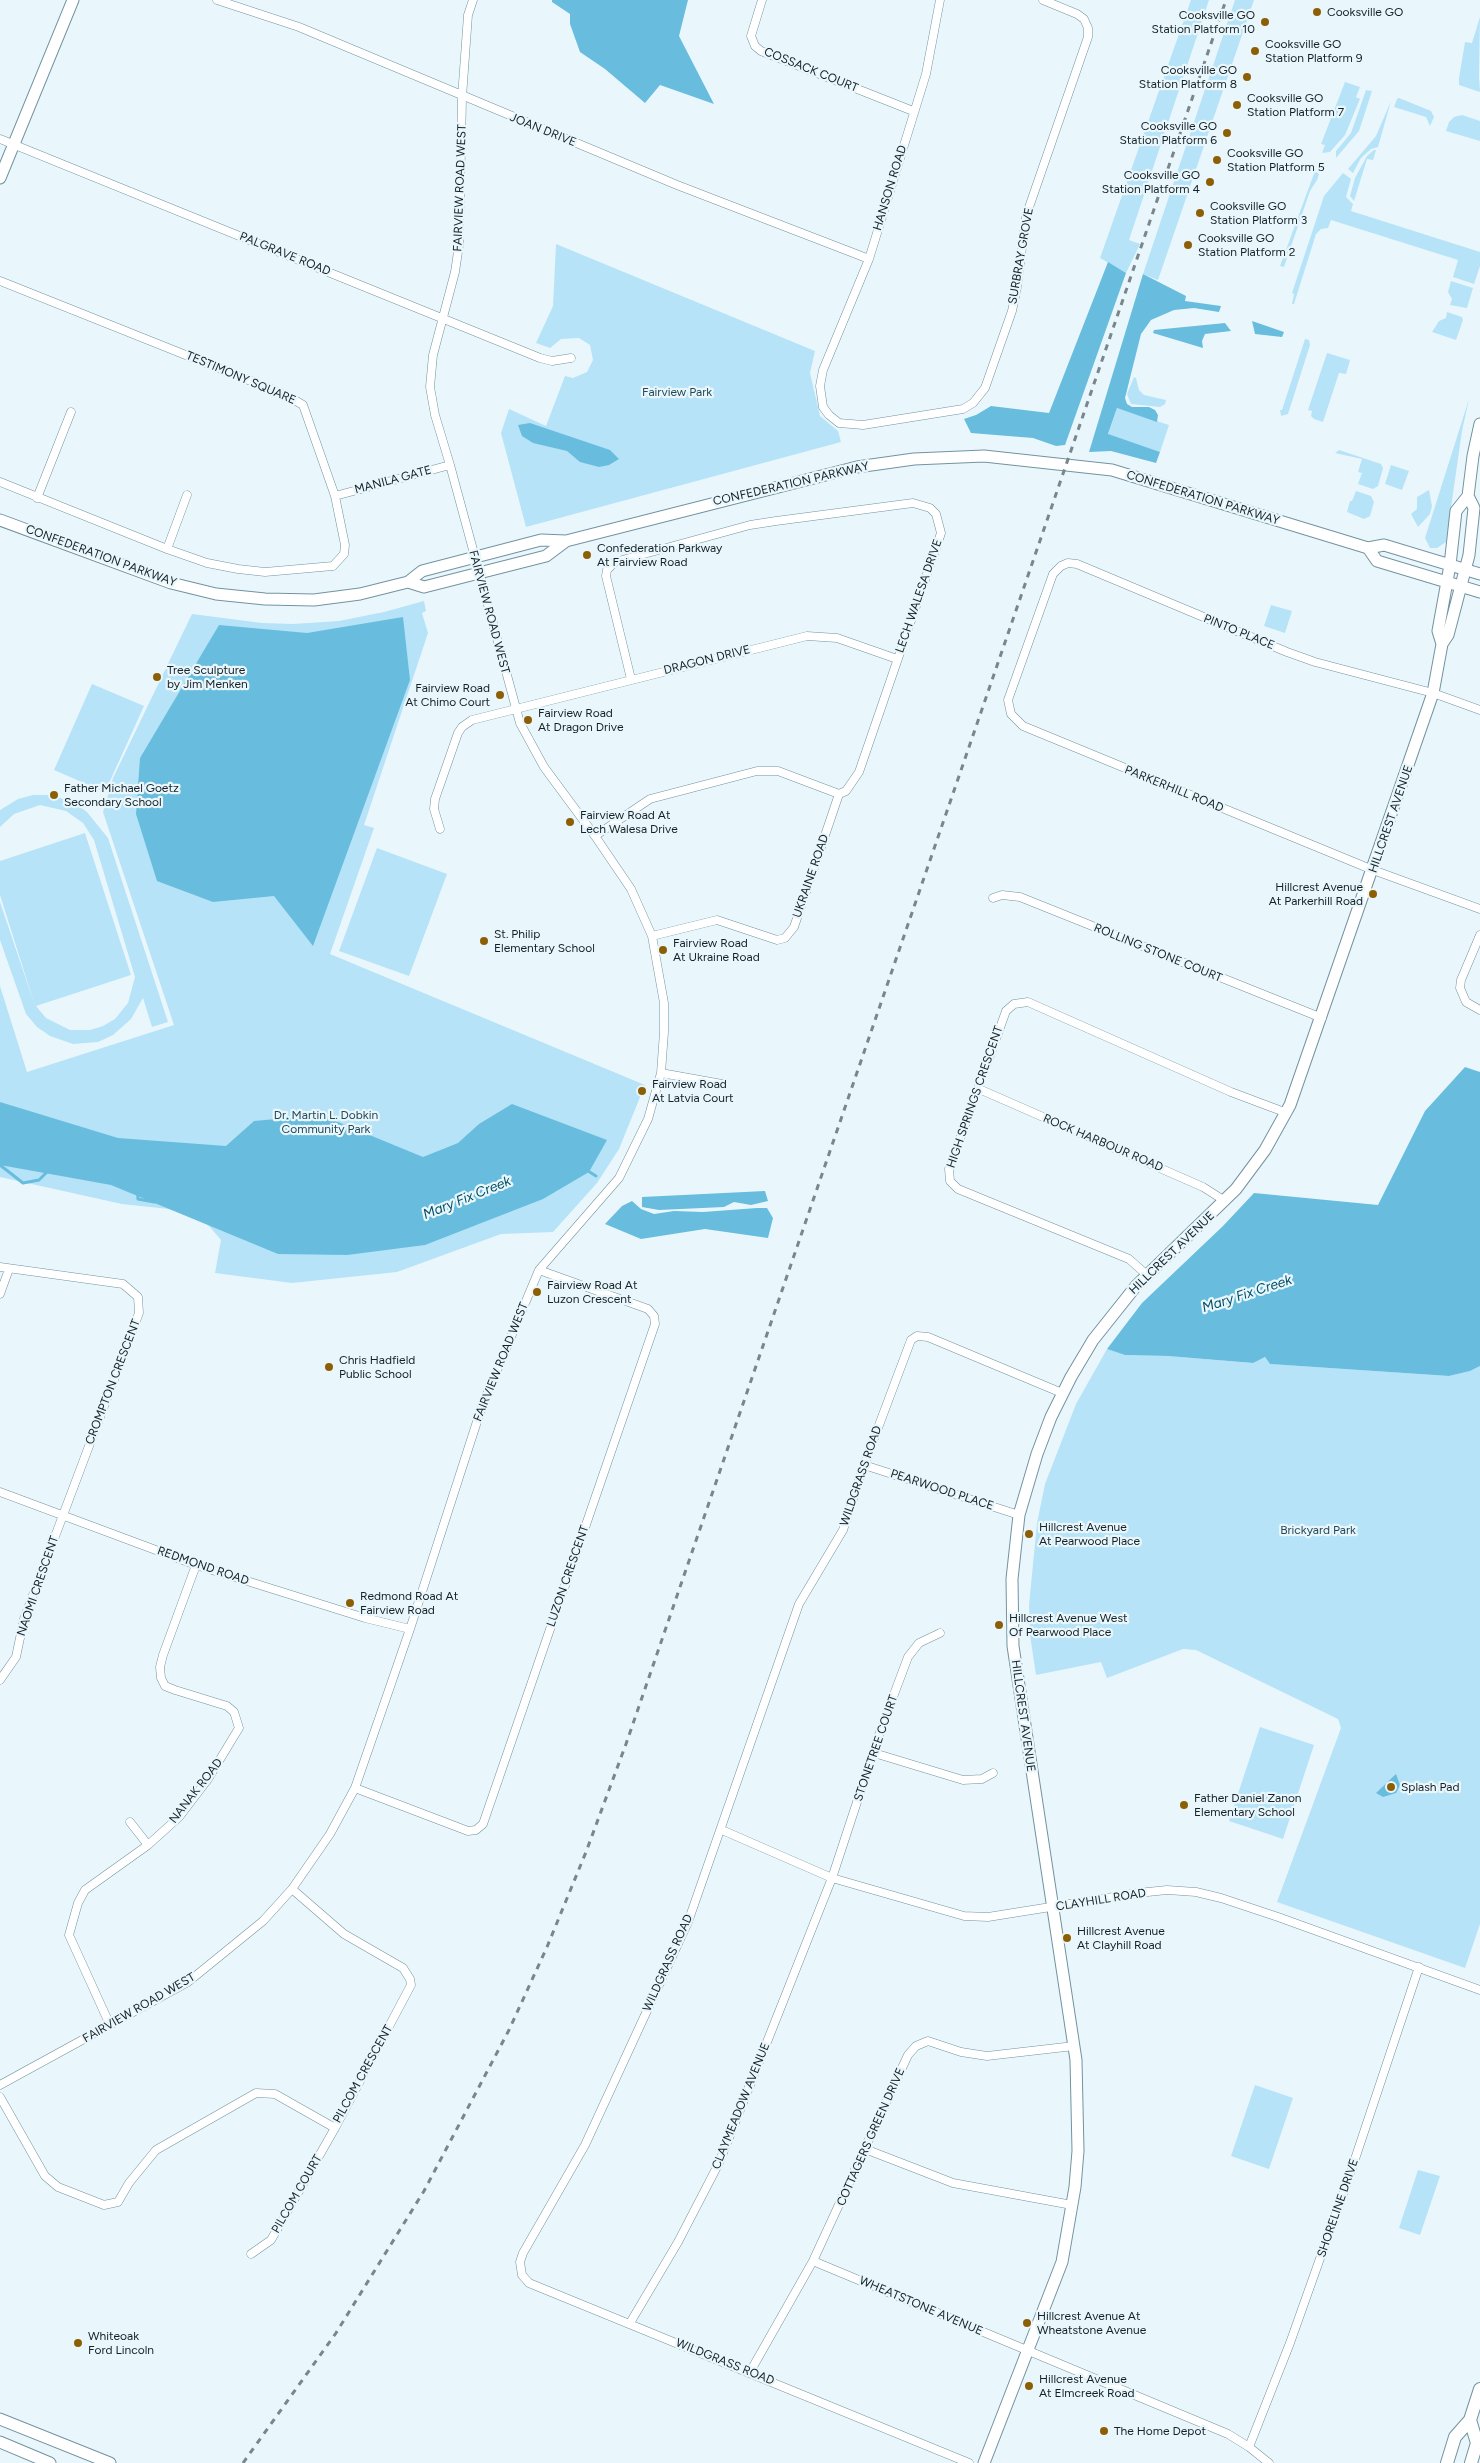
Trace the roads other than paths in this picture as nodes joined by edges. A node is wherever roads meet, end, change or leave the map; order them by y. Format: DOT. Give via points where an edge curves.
graph roads {
  1 [pos="73,0"];
  2 [pos="217,0"];
  3 [pos="473,0"];
  4 [pos="762,0"];
  5 [pos="940,0"];
  6 [pos="1043,0"];
  7 [pos="462,97"];
  8 [pos="913,111"];
  9 [pos="0,139"];
  10 [pos="13,144"];
  11 [pos="0,178"];
  12 [pos="869,259"];
  13 [pos="0,281"];
  14 [pos="442,318"];
  15 [pos="570,358"];
  16 [pos="823,370"];
  17 [pos="71,412"];
  18 [pos="1480,424"];
  19 [pos="450,465"];
  20 [pos="0,482"];
  21 [pos="187,495"];
  22 [pos="335,496"];
  23 [pos="1468,496"];
  24 [pos="36,498"];
  25 [pos="1,519"];
  26 [pos="566,541"];
  27 [pos="1368,548"];
  28 [pos="167,549"];
  29 [pos="475,557"];
  30 [pos="1450,565"];
  31 [pos="1465,570"];
  32 [pos="479,573"];
  33 [pos="1053,574"];
  34 [pos="1480,574"];
  35 [pos="1447,581"];
  36 [pos="408,582"];
  37 [pos="1461,587"];
  38 [pos="1480,592"];
  39 [pos="1442,644"];
  40 [pos="898,659"];
  41 [pos="631,679"];
  42 [pos="1433,694"];
  43 [pos="515,708"];
  44 [pos="1480,710"];
  45 [pos="839,794"];
  46 [pos="440,829"];
  47 [pos="595,836"];
  48 [pos="1373,870"];
  49 [pos="993,898"];
  50 [pos="1480,909"];
  51 [pos="1480,935"];
  52 [pos="652,936"];
  53 [pos="1480,1010"];
  54 [pos="1322,1018"];
  55 [pos="660,1073"];
  56 [pos="722,1084"];
  57 [pos="979,1089"];
  58 [pos="1287,1113"];
  59 [pos="1225,1201"];
  60 [pos="0,1267"];
  61 [pos="9,1269"];
  62 [pos="538,1270"];
  63 [pos="1147,1274"];
  64 [pos="0,1294"];
  65 [pos="1062,1393"];
  66 [pos="864,1465"];
  67 [pos="0,1492"];
  68 [pos="1020,1515"];
  69 [pos="62,1516"];
  70 [pos="196,1564"];
  71 [pos="410,1629"];
  72 [pos="940,1633"];
  73 [pos="0,1680"];
  74 [pos="874,1753"];
  75 [pos="994,1773"];
  76 [pos="355,1788"];
  77 [pos="130,1822"];
  78 [pos="722,1830"];
  79 [pos="148,1846"];
  80 [pos="832,1878"];
  81 [pos="292,1889"];
  82 [pos="1052,1908"];
  83 [pos="1419,1967"];
  84 [pos="1480,1990"];
  85 [pos="110,2025"];
  86 [pos="1074,2046"];
  87 [pos="0,2085"];
  88 [pos="0,2097"];
  89 [pos="335,2128"];
  90 [pos="865,2149"];
  91 [pos="1072,2204"];
  92 [pos="251,2254"];
  93 [pos="813,2261"];
  94 [pos="630,2323"];
  95 [pos="1029,2352"];
  96 [pos="750,2372"];
  97 [pos="1480,2389"];
  98 [pos="0,2419"];
  99 [pos="1470,2420"];
  100 [pos="0,2442"];
  101 [pos="1249,2447"];
  102 [pos="50,2463"];
  103 [pos="110,2463"];
  104 [pos="968,2463"];
  105 [pos="984,2463"];
  106 [pos="1269,2463"];
  107 [pos="1447,2463"];
  108 [pos="1471,2463"];
  1 -- 10 [label="street"];
  2 -- 7 [label="street, JOAN DRIVE" via="299,28"];
  3 -- 7 [label="street, FAIRVIEW ROAD WEST" via="468,15"];
  4 -- 8 [label="street, COSSACK COURT" via="751,36 761,51"];
  5 -- 8 [label="street, HANSON ROAD" via="932,48"];
  6 -- 16 [label="street, SURBRAY GROVE" via="1077,14 1088,28 1088,37 1026,216 1012,311 984,388 973,404 963,409 850,425 839,423 823,407 820,386"];
  7 -- 12 [label="street, JOAN DRIVE"];
  7 -- 14 [label="street, FAIRVIEW ROAD WEST" via="459,245"];
  8 -- 12 [label="street, HANSON ROAD"];
  9 -- 10 [label="street, PALGRAVE ROAD"];
  10 -- 11 [label="street"];
  10 -- 14 [label="street, PALGRAVE ROAD"];
  12 -- 16 [label="street, HANSON ROAD"];
  13 -- 22 [label="street, TESTIMONY SQUARE" via="294,399 308,414"];
  14 -- 15 [label="street, PALGRAVE ROAD" via="540,358 552,361"];
  14 -- 19 [label="street, FAIRVIEW ROAD WEST" via="433,355 430,387"];
  17 -- 24 [label="street"];
  18 -- 23 [label="street, HILLCREST AVENUE"];
  19 -- 22 [label="street, MANILA GATE"];
  19 -- 29 [label="street, FAIRVIEW ROAD WEST"];
  20 -- 24 [label="street, TESTIMONY SQUARE"];
  21 -- 28 [label="street"];
  22 -- 28 [label="street, TESTIMONY SQUARE" via="345,545 344,554 333,566 265,572 207,563"];
  23 -- 30 [label="street, HILLCREST AVENUE" via="1456,511"];
  23 -- 31 [label="street, HILLCREST AVENUE" via="1474,508"];
  24 -- 28 [label="street, TESTIMONY SQUARE"];
  25 -- 36 [label="street, CONFEDERATION PARKWAY" via="171,583 216,594 314,600 360,594"];
  26 -- 27 [label="street, CONFEDERATION PARKWAY" via="857,467 914,459 984,456 1112,470"];
  26 -- 29 [label="street, CONFEDERATION PARKWAY" via="541,540"];
  26 -- 32 [label="street, CONFEDERATION PARKWAY" via="546,556"];
  27 -- 30 [label="street, CONFEDERATION PARKWAY" via="1384,545"];
  27 -- 35 [label="street, CONFEDERATION PARKWAY" via="1377,561"];
  29 -- 32 [label="street, FAIRVIEW ROAD WEST"];
  29 -- 36 [label="street, CONFEDERATION PARKWAY" via="422,571"];
  30 -- 31 [label="street, CONFEDERATION PARKWAY"];
  30 -- 35 [label="street, HILLCREST AVENUE"];
  31 -- 34 [label="street, CONFEDERATION PARKWAY"];
  31 -- 37 [label="street, HILLCREST AVENUE"];
  32 -- 36 [label="street, CONFEDERATION PARKWAY" via="424,587"];
  32 -- 43 [label="street, FAIRVIEW ROAD WEST"];
  33 -- 42 [label="street, PINTO PLACE" via="1060,566 1077,564 1287,652"];
  33 -- 48 [label="street, PARKERHILL ROAD" via="1008,700 1011,714 1023,726"];
  35 -- 37 [label="street, CONFEDERATION PARKWAY"];
  35 -- 39 [label="street, HILLCREST AVENUE" via="1438,631"];
  37 -- 38 [label="street, CONFEDERATION PARKWAY"];
  37 -- 39 [label="street, HILLCREST AVENUE" via="1448,635"];
  39 -- 42 [label="street, HILLCREST AVENUE"];
  40 -- 41 [label="street, DRAGON DRIVE" via="837,638 807,636"];
  40 -- 41 [label="street, LECH WALESA DRIVE" via="941,533 936,514 922,504 750,525 615,562 606,576"];
  40 -- 45 [label="street, LECH WALESA DRIVE" via="859,772 852,786"];
  41 -- 43 [label="street, DRAGON DRIVE"];
  42 -- 44 [label="street, PINTO PLACE"];
  42 -- 48 [label="street, HILLCREST AVENUE"];
  43 -- 46 [label="street, DRAGON DRIVE" via="472,720 462,727 435,799 434,809"];
  43 -- 47 [label="street, FAIRVIEW ROAD WEST" via="544,767"];
  45 -- 47 [label="street" via="778,771 757,771 650,799"];
  45 -- 52 [label="street, UKRAINE ROAD" via="794,927 785,938 777,940 718,920"];
  47 -- 52 [label="street, FAIRVIEW ROAD WEST" via="631,889"];
  48 -- 50 [label="street, PARKERHILL ROAD"];
  48 -- 54 [label="street, HILLCREST AVENUE"];
  49 -- 54 [label="street, ROLLING STONE COURT" via="1002,895 1020,897"];
  51 -- 53 [label="street" via="1460,988 1463,998"];
  52 -- 55 [label="street, FAIRVIEW ROAD WEST" via="664,1003"];
  54 -- 58 [label="street, HILLCREST AVENUE"];
  55 -- 56 [label="street"];
  55 -- 62 [label="street, FAIRVIEW ROAD WEST" via="648,1119 619,1178"];
  57 -- 58 [label="street, HIGH SPRINGS CRESCENT" via="1003,1016 1014,1004 1028,1002 1231,1092"];
  57 -- 59 [label="street, ROCK HARBOUR ROAD" via="1203,1187"];
  57 -- 63 [label="street, HIGH SPRINGS CRESCENT" via="949,1169 948,1177 955,1187 1123,1256"];
  58 -- 59 [label="street, HILLCREST AVENUE" via="1266,1150"];
  59 -- 63 [label="street, HILLCREST AVENUE"];
  60 -- 61 [label="street, CROMPTON CRESCENT"];
  61 -- 64 [label="street"];
  61 -- 69 [label="street, CROMPTON CRESCENT" via="124,1284 138,1298 139,1313"];
  62 -- 71 [label="street, FAIRVIEW ROAD WEST" via="482,1406"];
  62 -- 76 [label="street, LUZON CRESCENT" via="648,1310 654,1316 655,1324 483,1824 468,1831"];
  63 -- 65 [label="street, HILLCREST AVENUE" via="1093,1340"];
  65 -- 66 [label="street, WILDGRASS ROAD" via="928,1337 917,1336 908,1345"];
  65 -- 68 [label="street, HILLCREST AVENUE" via="1037,1454"];
  66 -- 68 [label="street, PEARWOOD PLACE"];
  66 -- 78 [label="street, WILDGRASS ROAD" via="843,1530 799,1604"];
  67 -- 69 [label="street, REDMOND ROAD"];
  68 -- 82 [label="street, HILLCREST AVENUE" via="1012,1579 1013,1646"];
  69 -- 70 [label="street, REDMOND ROAD"];
  69 -- 73 [label="street, NAOMI CRESCENT" via="24,1619 16,1657"];
  70 -- 71 [label="street, REDMOND ROAD" via="365,1618"];
  70 -- 79 [label="street, NANAK ROAD" via="163,1655 161,1678 165,1686 227,1706 234,1712 239,1728 179,1817"];
  71 -- 76 [label="street, FAIRVIEW ROAD WEST"];
  72 -- 74 [label="street, STONETREE COURT" via="919,1644 908,1657"];
  74 -- 75 [label="street" via="963,1780 982,1779"];
  74 -- 80 [label="street, STONETREE COURT"];
  76 -- 81 [label="street, FAIRVIEW ROAD WEST" via="330,1834"];
  77 -- 79 [label="street"];
  78 -- 80 [label="street, CLAYHILL ROAD"];
  78 -- 94 [label="street, WILDGRASS ROAD" via="688,1922 602,2110 520,2262 522,2275 530,2283"];
  79 -- 85 [label="street, NANAK ROAD" via="85,1890 70,1925 69,1935"];
  80 -- 82 [label="street, CLAYHILL ROAD" via="964,1916 988,1917"];
  80 -- 94 [label="street, CLAYMEADOW AVENUE" via="719,2163 682,2235"];
  81 -- 85 [label="street, FAIRVIEW ROAD WEST" via="262,1921 188,1982"];
  81 -- 89 [label="street, PILCOM CRESCENT" via="344,1934 387,1960 396,1962 410,1979 410,1989"];
  82 -- 83 [label="street, CLAYHILL ROAD" via="1138,1893 1196,1892 1246,1906"];
  82 -- 86 [label="street, HILLCREST AVENUE"];
  83 -- 84 [label="street, CLAYHILL ROAD"];
  83 -- 101 [label="street, SHORELINE DRIVE" via="1350,2174"];
  85 -- 87 [label="street, FAIRVIEW ROAD WEST"];
  86 -- 90 [label="street, COTTAGERS GREEN DRIVE" via="987,2056 961,2052 928,2041 916,2046 908,2055"];
  86 -- 91 [label="street, HILLCREST AVENUE" via="1078,2151"];
  88 -- 89 [label="street, PILCOM CRESCENT" via="45,2176 58,2187 104,2205 118,2202 156,2150 256,2093 274,2094"];
  89 -- 92 [label="street, PILCOM COURT" via="271,2240"];
  90 -- 91 [label="street" via="952,2184"];
  90 -- 93 [label="street, COTTAGERS GREEN DRIVE"];
  91 -- 95 [label="street, HILLCREST AVENUE" via="1062,2262"];
  93 -- 95 [label="street, WHEATSTONE AVENUE"];
  93 -- 96 [label="street, COTTAGERS GREEN DRIVE"];
  94 -- 96 [label="street, WILDGRASS ROAD"];
  95 -- 101 [label="street, WHEATSTONE AVENUE" via="1228,2434"];
  95 -- 105 [label="street, HILLCREST AVENUE"];
  96 -- 104 [label="street, WILDGRASS ROAD"];
  97 -- 99 [label="main road"];
  98 -- 103 [label="street"];
  99 -- 107 [label="main road" via="1456,2437"];
  99 -- 108 [label="main road" via="1477,2443"];
  100 -- 102 [label="street"];
  101 -- 106 [label="street, WHEATSTONE AVENUE"];
}
